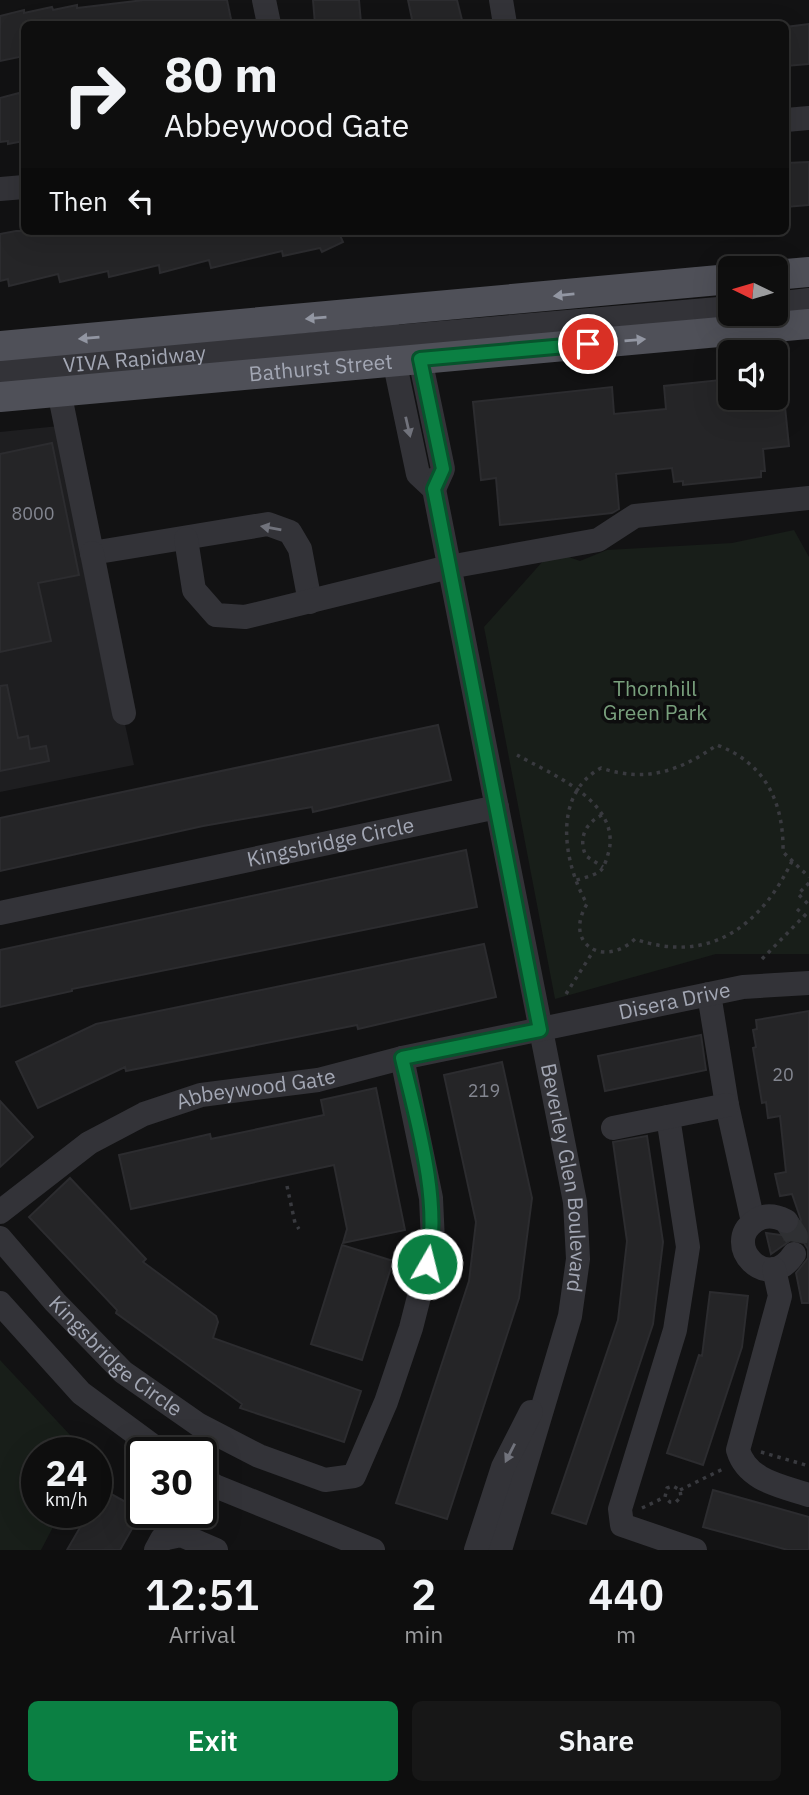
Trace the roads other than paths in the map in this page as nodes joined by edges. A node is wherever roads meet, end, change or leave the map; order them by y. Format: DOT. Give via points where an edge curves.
graph roads {
  1 [pos="264,0"];
  2 [pos="501,0"];
  3 [pos="268,21"];
  4 [pos="504,21"];
  5 [pos="809,118"];
  6 [pos="789,120"];
  7 [pos="21,187"];
  8 [pos="0,189"];
  9 [pos="809,272"];
  10 [pos="788,274"];
  11 [pos="718,281"];
  12 [pos="809,300"];
  13 [pos="788,302"];
  14 [pos="718,309"];
  15 [pos="809,324"];
  16 [pos="402,336"];
  17 [pos="0,346"];
  18 [pos="0,371"];
  19 [pos="59,391"];
  20 [pos="0,397"];
  21 [pos="809,498"];
  22 [pos="186,539"];
  23 [pos="92,554"];
  24 [pos="449,567"];
  25 [pos="310,602"];
  26 [pos="124,713"];
  27 [pos="497,807"];
  28 [pos="0,913"];
  29 [pos="809,983"];
  30 [pos="709,994"];
  31 [pos="540,1030"];
  32 [pos="402,1058"];
  33 [pos="727,1105"];
  34 [pos="668,1117"];
  35 [pos="613,1128"];
  36 [pos="0,1212"];
  37 [pos="786,1221"];
  38 [pos="753,1222"];
  39 [pos="0,1238"];
  40 [pos="794,1254"];
  41 [pos="774,1269"];
  42 [pos="0,1303"];
  43 [pos="552,1371"];
  44 [pos="141,1437"];
  45 [pos="217,1487"];
  46 [pos="809,1496"];
  47 [pos="156,1550"];
  48 [pos="216,1550"];
  49 [pos="373,1550"];
  50 [pos="476,1550"];
  51 [pos="500,1550"];
  52 [pos="695,1550"];
  1 -- 3 [label="street"];
  2 -- 4 [label="street"];
  5 -- 6 [label="street"];
  7 -- 8 [label="street"];
  9 -- 10 [label="main road"];
  11 -- 16 [label="main road, Bathurst Street, one-way"];
  12 -- 13 [label="street"];
  14 -- 16 [label="street, VIVA Rapidway"];
  16 -- 15 [label="main road, Bathurst Street, one-way"];
  16 -- 17 [label="main road, Bathurst Street, one-way"];
  16 -- 18 [label="street, VIVA Rapidway"];
  16 -- 19 [label="main road, Bathurst Street"];
  16 -- 24 [label="street, Beverley Glen Boulevard" via="418,474 434,489"];
  19 -- 20 [label="main road, Bathurst Street"];
  19 -- 23 [label="street"];
  21 -- 24 [label="street" via="635,516 598,540"];
  22 -- 23 [label="street"];
  25 -- 22 [label="street, one-way" via="300,549 290,532 268,524"];
  22 -- 25 [label="street" via="194,590 216,615 245,617"];
  23 -- 26 [label="street"];
  24 -- 25 [label="street" via="369,578"];
  24 -- 27 [label="street, Beverley Glen Boulevard"];
  27 -- 28 [label="street, Kingsbridge Circle"];
  27 -- 31 [label="street, Beverley Glen Boulevard"];
  29 -- 30 [label="street, Disera Drive"];
  30 -- 31 [label="street, Disera Drive"];
  30 -- 33 [label="street"];
  31 -- 32 [label="street, Abbeywood Gate"];
  31 -- 43 [label="street, Beverley Glen Boulevard" via="575,1202 578,1259 570,1316"];
  32 -- 36 [label="street, Abbeywood Gate" via="318,1080 201,1095 144,1114 89,1143"];
  32 -- 39 [label="street, Kingsbridge Circle" via="432,1198 433,1242 411,1328 354,1476 325,1480 259,1456 199,1425 122,1372"];
  33 -- 34 [label="street"];
  33 -- 38 [label="street"];
  34 -- 35 [label="street"];
  34 -- 52 [label="street" via="688,1247 676,1330 620,1509 622,1525"];
  37 -- 38 [label="street" via="769,1216"];
  38 -- 41 [label="street" via="744,1236 745,1254 757,1266"];
  40 -- 41 [label="street"];
  41 -- 46 [label="street" via="780,1296 738,1450 741,1461 756,1476"];
  42 -- 44 [label="street" via="81,1393"];
  43 -- 50 [label="street, Beverley Glen Boulevard, one-way" via="503,1467"];
  43 -- 51 [label="street, Beverley Glen Boulevard"];
  45 -- 49 [label="street"];
  47 -- 48 [label="street" via="162,1539 181,1535"];
}
